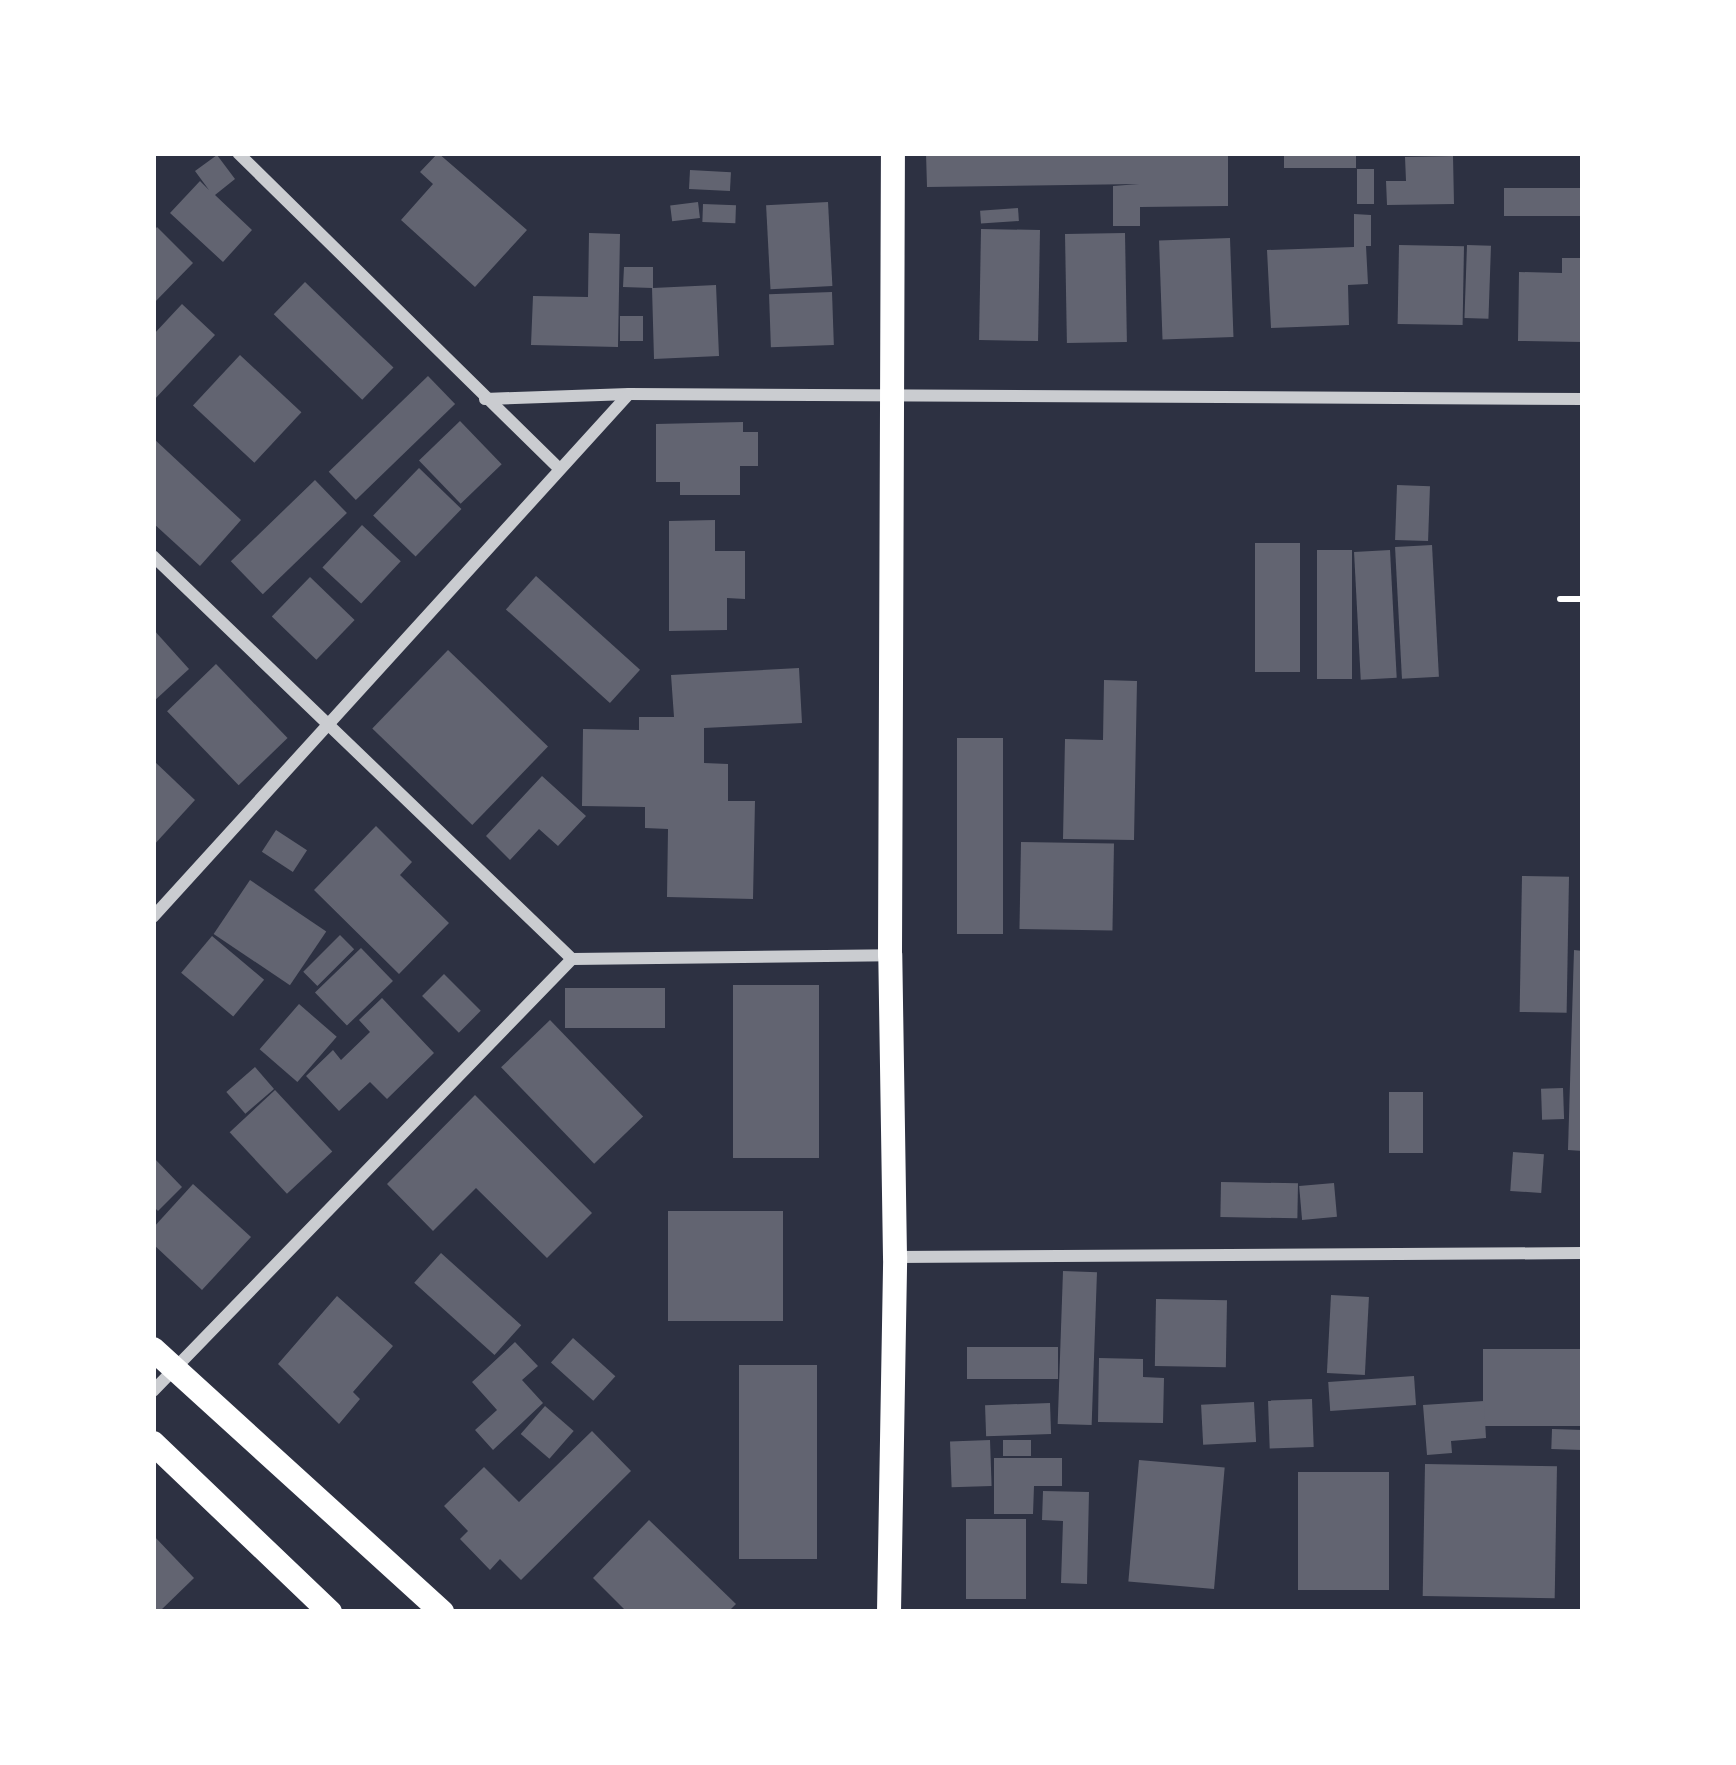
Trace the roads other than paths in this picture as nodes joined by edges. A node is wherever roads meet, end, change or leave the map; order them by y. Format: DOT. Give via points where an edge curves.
graph roads {
  1 [pos="238,153"];
  2 [pos="893,153"];
  3 [pos="629,394"];
  4 [pos="895,397"];
  5 [pos="485,399"];
  6 [pos="1583,399"];
  7 [pos="558,467"];
  8 [pos="153,556"];
  9 [pos="332,725"];
  10 [pos="153,917"];
  11 [pos="890,955"];
  12 [pos="572,959"];
  13 [pos="1583,1253"];
  14 [pos="896,1257"];
  15 [pos="153,1349"];
  16 [pos="175,1370"];
  17 [pos="153,1391"];
  18 [pos="153,1443"];
  19 [pos="329,1612"];
  20 [pos="442,1612"];
  21 [pos="890,1612"];
  1 -- 5 [label="street"];
  2 -- 4 [label="main road"];
  3 -- 4 [label="street"];
  3 -- 5 [label="street"];
  3 -- 7 [label="street"];
  4 -- 6 [label="street"];
  4 -- 11 [label="main road"];
  5 -- 7 [label="street"];
  7 -- 9 [label="street"];
  8 -- 9 [label="street"];
  9 -- 10 [label="street"];
  9 -- 12 [label="street"];
  11 -- 12 [label="street"];
  11 -- 14 [label="main road"];
  12 -- 16 [label="street"];
  13 -- 14 [label="street"];
  14 -- 21 [label="main road"];
  15 -- 16 [label="main road"];
  16 -- 17 [label="street"];
  16 -- 20 [label="main road"];
  18 -- 19 [label="main road"];
}
